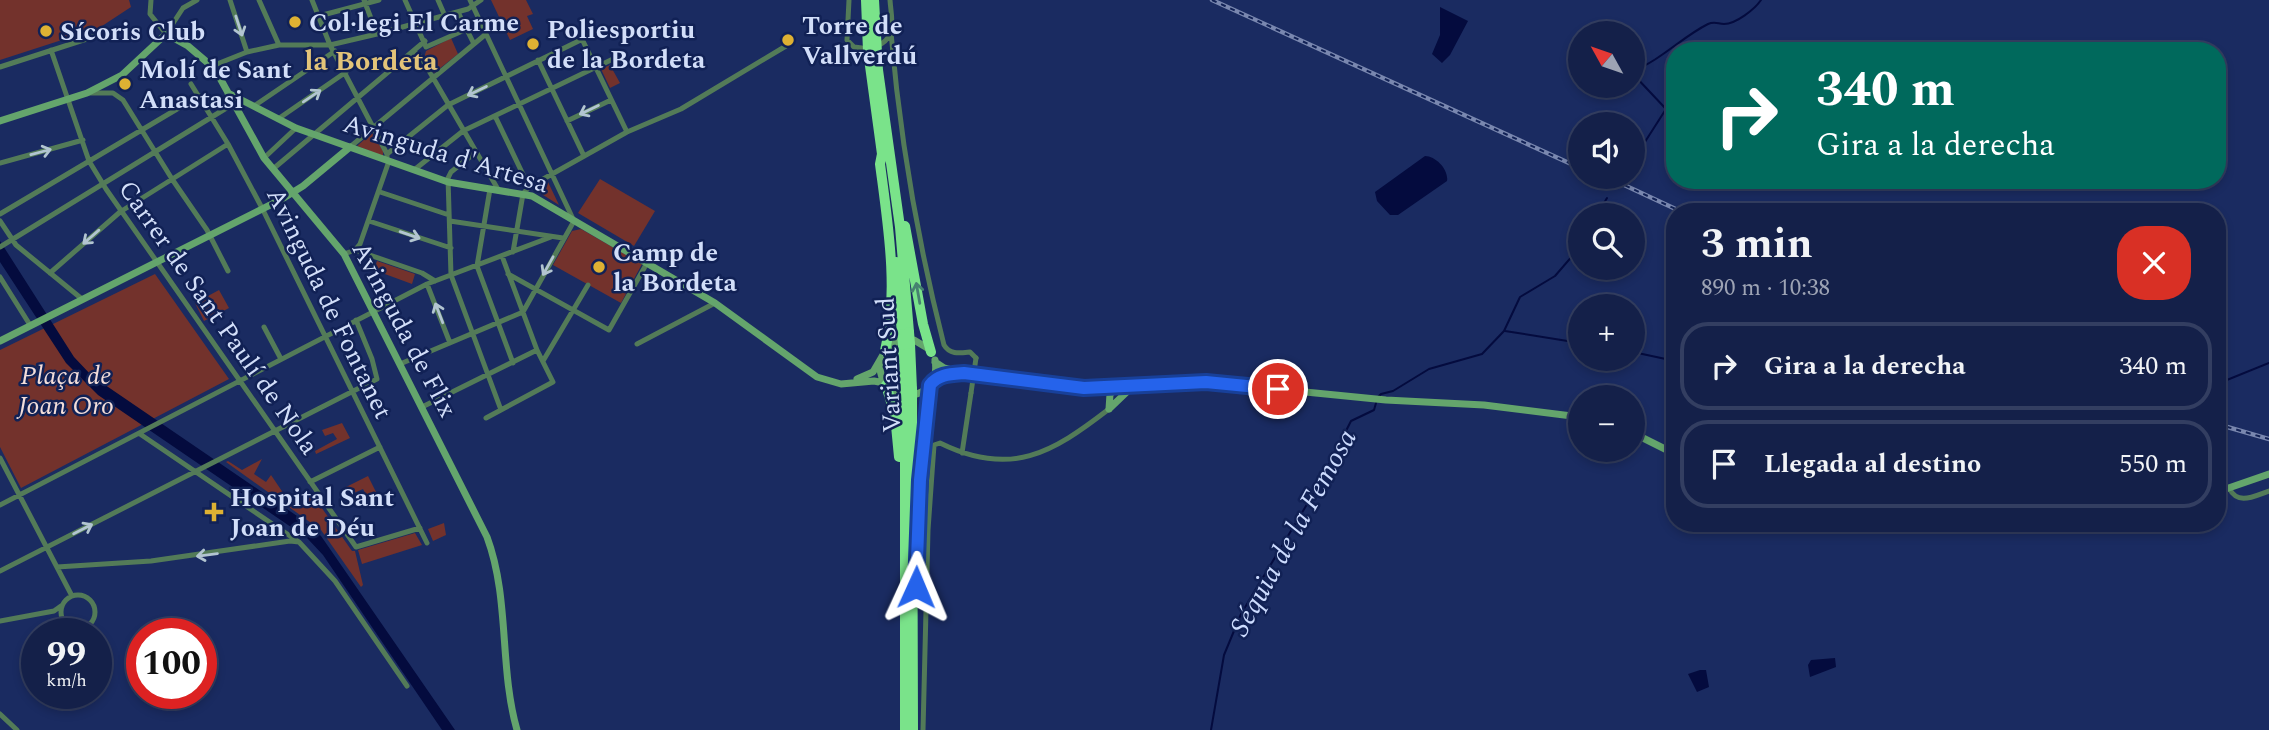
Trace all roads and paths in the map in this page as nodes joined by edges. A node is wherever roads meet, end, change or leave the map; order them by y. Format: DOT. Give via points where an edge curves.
graph roads {
  1 [pos="150,0"];
  2 [pos="197,0"];
  3 [pos="230,0"];
  4 [pos="259,0"];
  5 [pos="312,0"];
  6 [pos="379,0"];
  7 [pos="405,0"];
  8 [pos="438,0"];
  9 [pos="481,0"];
  10 [pos="849,0"];
  11 [pos="866,0"];
  12 [pos="874,0"];
  13 [pos="890,0"];
  14 [pos="365,2"];
  15 [pos="471,3"];
  16 [pos="458,12"];
  17 [pos="319,16"];
  18 [pos="445,16"];
  19 [pos="417,24"];
  20 [pos="467,29"];
  21 [pos="599,31"];
  22 [pos="891,33"];
  23 [pos="166,34"];
  24 [pos="377,34"];
  25 [pos="486,34"];
  26 [pos="99,35"];
  27 [pos="582,39"];
  28 [pos="176,40"];
  29 [pos="158,42"];
  30 [pos="426,44"];
  31 [pos="474,44"];
  32 [pos="881,44"];
  33 [pos="330,45"];
  34 [pos="279,46"];
  35 [pos="786,46"];
  36 [pos="862,48"];
  37 [pos="51,50"];
  38 [pos="335,51"];
  39 [pos="247,52"];
  40 [pos="414,52"];
  41 [pos="421,57"];
  42 [pos="613,59"];
  43 [pos="538,61"];
  44 [pos="0,66"];
  45 [pos="212,66"];
  46 [pos="596,67"];
  47 [pos="878,70"];
  48 [pos="346,72"];
  49 [pos="506,76"];
  50 [pos="433,78"];
  51 [pos="191,84"];
  52 [pos="552,89"];
  53 [pos="87,93"];
  54 [pos="228,93"];
  55 [pos="199,96"];
  56 [pos="359,98"];
  57 [pos="68,99"];
  58 [pos="611,100"];
  59 [pos="233,104"];
  60 [pos="519,104"];
  61 [pos="448,105"];
  62 [pos="254,106"];
  63 [pos="495,116"];
  64 [pos="212,117"];
  65 [pos="278,119"];
  66 [pos="0,121"];
  67 [pos="567,121"];
  68 [pos="373,127"];
  69 [pos="296,128"];
  70 [pos="142,130"];
  71 [pos="464,131"];
  72 [pos="627,132"];
  73 [pos="315,134"];
  74 [pos="83,140"];
  75 [pos="228,144"];
  76 [pos="350,147"];
  77 [pos="156,152"];
  78 [pos="476,152"];
  79 [pos="882,154"];
  80 [pos="584,156"];
  81 [pos="264,158"];
  82 [pos="388,158"];
  83 [pos="89,161"];
  84 [pos="0,163"];
  85 [pos="273,169"];
  86 [pos="414,170"];
  87 [pos="552,174"];
  88 [pos="172,179"];
  89 [pos="448,182"];
  90 [pos="103,184"];
  91 [pos="529,187"];
  92 [pos="495,190"];
  93 [pos="292,192"];
  94 [pos="380,192"];
  95 [pos="523,194"];
  96 [pos="566,204"];
  97 [pos="262,208"];
  98 [pos="120,212"];
  99 [pos="561,212"];
  100 [pos="0,214"];
  101 [pos="450,218"];
  102 [pos="0,221"];
  103 [pos="369,221"];
  104 [pos="574,221"];
  105 [pos="485,226"];
  106 [pos="517,231"];
  107 [pos="210,235"];
  108 [pos="551,237"];
  109 [pos="564,238"];
  110 [pos="12,240"];
  111 [pos="1,246"];
  112 [pos="451,248"];
  113 [pos="355,250"];
  114 [pos="513,252"];
  115 [pos="345,254"];
  116 [pos="502,256"];
  117 [pos="156,262"];
  118 [pos="646,262"];
  119 [pos="477,265"];
  120 [pos="228,271"];
  121 [pos="50,273"];
  122 [pos="508,274"];
  123 [pos="451,275"];
  124 [pos="0,277"];
  125 [pos="435,281"];
  126 [pos="427,284"];
  127 [pos="588,285"];
  128 [pos="536,289"];
  129 [pos="82,299"];
  130 [pos="718,305"];
  131 [pos="573,310"];
  132 [pos="373,311"];
  133 [pos="523,312"];
  134 [pos="356,320"];
  135 [pos="499,322"];
  136 [pos="34,324"];
  137 [pos="264,327"];
  138 [pos="472,333"];
  139 [pos="324,337"];
  140 [pos="906,339"];
  141 [pos="0,341"];
  142 [pos="450,342"];
  143 [pos="637,344"];
  144 [pos="537,350"];
  145 [pos="885,351"];
  146 [pos="933,357"];
  147 [pos="281,359"];
  148 [pos="543,360"];
  149 [pos="513,363"];
  150 [pos="880,363"];
  151 [pos="400,364"];
  152 [pos="964,373"];
  153 [pos="814,374"];
  154 [pos="489,376"];
  155 [pos="862,378"];
  156 [pos="239,381"];
  157 [pos="931,383"];
  158 [pos="836,384"];
  159 [pos="885,384"];
  160 [pos="1133,386"];
  161 [pos="1115,387"];
  162 [pos="1092,388"];
  163 [pos="352,392"];
  164 [pos="1110,397"];
  165 [pos="1119,398"];
  166 [pos="908,402"];
  167 [pos="422,407"];
  168 [pos="1109,409"];
  169 [pos="501,410"];
  170 [pos="1568,416"];
  171 [pos="486,418"];
  172 [pos="275,431"];
  173 [pos="143,432"];
  174 [pos="1645,439"];
  175 [pos="380,447"];
  176 [pos="1666,450"];
  177 [pos="962,453"];
  178 [pos="0,458"];
  179 [pos="195,471"];
  180 [pos="2269,474"];
  181 [pos="310,482"];
  182 [pos="2229,488"];
  183 [pos="2226,489"];
  184 [pos="2269,491"];
  185 [pos="19,496"];
  186 [pos="0,505"];
  187 [pos="280,528"];
  188 [pos="421,528"];
  189 [pos="299,542"];
  190 [pos="428,542"];
  191 [pos="279,543"];
  192 [pos="46,547"];
  193 [pos="57,567"];
  194 [pos="0,571"];
  195 [pos="72,596"];
  196 [pos="906,603"];
  197 [pos="61,606"];
  198 [pos="42,614"];
  199 [pos="53,618"];
  200 [pos="62,618"];
  201 [pos="94,618"];
  202 [pos="0,621"];
  203 [pos="913,641"];
  204 [pos="407,686"];
  205 [pos="0,714"];
  206 [pos="17,730"];
  207 [pos="517,730"];
  208 [pos="905,730"];
  209 [pos="913,730"];
  210 [pos="923,730"];
  1 -- 23 [label="street" via="150,14"];
  2 -- 23 [label="street" via="183,8"];
  3 -- 39 [label="street, one-way"];
  4 -- 34 [label="street"];
  5 -- 17 [label="street"];
  6 -- 14 [label="street"];
  7 -- 19 [label="street"];
  8 -- 18 [label="street"];
  9 -- 15 [label="street"];
  10 -- 36 [label="street" via="847,40"];
  11 -- 79 [label="highway"];
  12 -- 47 [label="highway, Variant Sud"];
  13 -- 22 [label="street"];
  14 -- 17 [label="street"];
  14 -- 24 [label="street"];
  15 -- 16 [label="street"];
  15 -- 25 [label="street"];
  16 -- 18 [label="street"];
  16 -- 20 [label="street"];
  17 -- 33 [label="street"];
  18 -- 19 [label="street"];
  19 -- 24 [label="street"];
  19 -- 30 [label="street"];
  20 -- 30 [label="street"];
  20 -- 31 [label="street"];
  21 -- 27 [label="street"];
  22 -- 32 [label="street"];
  22 -- 177 [label="street, bridge" via="920,237 944,345 954,353 970,352 976,358"];
  23 -- 28 [label="main road, Avinguda de Flix"];
  23 -- 29 [label="main road"];
  24 -- 33 [label="street"];
  25 -- 31 [label="street"];
  25 -- 49 [label="street"];
  26 -- 37 [label="street"];
  27 -- 43 [label="street"];
  27 -- 46 [label="street"];
  28 -- 29 [label="main road"];
  28 -- 45 [label="main road, Avinguda de Flix"];
  29 -- 53 [label="main road" via="122,75"];
  30 -- 40 [label="street"];
  30 -- 41 [label="street"];
  31 -- 50 [label="street"];
  33 -- 34 [label="street"];
  33 -- 38 [label="street"];
  34 -- 39 [label="street"];
  35 -- 72 [label="street" via="681,110"];
  37 -- 44 [label="street"];
  37 -- 57 [label="street, Carrer de Sant Paulí de Nola"];
  38 -- 48 [label="street"];
  38 -- 62 [label="street"];
  39 -- 45 [label="street"];
  40 -- 41 [label="street"];
  40 -- 56 [label="street"];
  41 -- 50 [label="street"];
  42 -- 46 [label="street"];
  43 -- 49 [label="street"];
  43 -- 52 [label="street"];
  45 -- 54 [label="main road, Avinguda de Flix"];
  46 -- 52 [label="street"];
  46 -- 58 [label="street"];
  47 -- 140 [label="highway, Variant Sud" via="900,227"];
  146 -- 47 [label="highway, one-way"];
  48 -- 56 [label="street"];
  65 -- 48 [label="street, one-way"];
  49 -- 60 [label="street"];
  49 -- 61 [label="street, one-way"];
  50 -- 61 [label="street"];
  50 -- 68 [label="street"];
  51 -- 55 [label="street, Avinguda de Fontanet"];
  52 -- 60 [label="street"];
  52 -- 67 [label="street"];
  53 -- 57 [label="main road"];
  53 -- 70 [label="street" via="113,93 123,100"];
  54 -- 59 [label="main road, Avinguda de Flix"];
  54 -- 62 [label="main road, Avinguda d'Artesa"];
  55 -- 64 [label="street, Avinguda de Fontanet"];
  55 -- 70 [label="street"];
  56 -- 68 [label="street"];
  56 -- 73 [label="street"];
  57 -- 66 [label="main road"];
  57 -- 74 [label="street, Carrer de Sant Paulí de Nola"];
  58 -- 67 [label="street, one-way"];
  58 -- 72 [label="street"];
  59 -- 64 [label="street"];
  59 -- 81 [label="main road, Avinguda de Flix"];
  60 -- 63 [label="street"];
  60 -- 87 [label="street"];
  61 -- 71 [label="street"];
  61 -- 82 [label="street"];
  62 -- 65 [label="main road, Avinguda d'Artesa"];
  63 -- 71 [label="street"];
  63 -- 91 [label="street"];
  64 -- 75 [label="street, Avinguda de Fontanet"];
  64 -- 77 [label="street"];
  65 -- 69 [label="main road, Avinguda d'Artesa"];
  67 -- 80 [label="street"];
  68 -- 76 [label="street"];
  68 -- 82 [label="street"];
  69 -- 73 [label="main road, Avinguda d'Artesa"];
  69 -- 81 [label="street"];
  70 -- 77 [label="street"];
  70 -- 83 [label="street"];
  71 -- 78 [label="street"];
  71 -- 86 [label="street"];
  72 -- 80 [label="street"];
  73 -- 76 [label="main road, Avinguda d'Artesa"];
  73 -- 85 [label="street"];
  74 -- 83 [label="street, Carrer de Sant Paulí de Nola"];
  84 -- 74 [label="street, one-way"];
  75 -- 88 [label="street"];
  75 -- 97 [label="street, Avinguda de Fontanet"];
  76 -- 82 [label="main road, Avinguda d'Artesa"];
  76 -- 93 [label="main road"];
  77 -- 88 [label="street"];
  77 -- 90 [label="street"];
  78 -- 89 [label="street" via="451,172"];
  78 -- 92 [label="street"];
  79 -- 140 [label="highway, Variant Sud"];
  79 -- 145 [label="highway" via="890,270"];
  80 -- 87 [label="street"];
  81 -- 85 [label="main road, Avinguda de Flix"];
  82 -- 86 [label="main road, Avinguda d'Artesa"];
  82 -- 94 [label="street"];
  83 -- 90 [label="street, Carrer de Sant Paulí de Nola"];
  83 -- 100 [label="street"];
  85 -- 93 [label="main road, Avinguda de Flix"];
  86 -- 89 [label="main road, Avinguda d'Artesa"];
  87 -- 91 [label="street"];
  87 -- 96 [label="street"];
  88 -- 98 [label="street"];
  88 -- 107 [label="street"];
  89 -- 92 [label="main road, Avinguda d'Artesa"];
  89 -- 101 [label="street"];
  90 -- 98 [label="street, Carrer de Sant Paulí de Nola"];
  90 -- 110 [label="street"];
  91 -- 95 [label="street"];
  92 -- 95 [label="main road, Avinguda d'Artesa"];
  92 -- 105 [label="street"];
  93 -- 97 [label="main road"];
  93 -- 115 [label="main road, Avinguda de Flix"];
  94 -- 101 [label="street"];
  94 -- 103 [label="street"];
  95 -- 99 [label="main road, Avinguda d'Artesa"];
  95 -- 106 [label="street"];
  96 -- 99 [label="street"];
  96 -- 104 [label="street"];
  97 -- 107 [label="main road"];
  97 -- 139 [label="street, Avinguda de Fontanet"];
  98 -- 117 [label="street, Carrer de Sant Paulí de Nola"];
  98 -- 121 [label="street, one-way"];
  99 -- 104 [label="main road, Avinguda d'Artesa"];
  101 -- 105 [label="street"];
  101 -- 112 [label="street"];
  102 -- 110 [label="street"];
  103 -- 112 [label="street, one-way"];
  103 -- 113 [label="street"];
  104 -- 109 [label="street"];
  104 -- 118 [label="main road, Avinguda d'Artesa"];
  105 -- 106 [label="street"];
  105 -- 119 [label="street"];
  106 -- 108 [label="street"];
  106 -- 114 [label="street"];
  107 -- 117 [label="main road"];
  107 -- 120 [label="street"];
  108 -- 109 [label="street"];
  108 -- 114 [label="street"];
  109 -- 128 [label="street, one-way"];
  110 -- 111 [label="street"];
  110 -- 121 [label="street"];
  112 -- 123 [label="street"];
  113 -- 115 [label="street"];
  113 -- 125 [label="street"];
  114 -- 116 [label="street"];
  115 -- 132 [label="main road, Avinguda de Flix"];
  116 -- 119 [label="street"];
  116 -- 122 [label="street"];
  117 -- 129 [label="main road"];
  117 -- 156 [label="street, Carrer de Sant Paulí de Nola"];
  118 -- 130 [label="main road, Avinguda d'Artesa"];
  118 -- 131 [label="street" via="609,330"];
  119 -- 123 [label="street"];
  119 -- 135 [label="street"];
  121 -- 129 [label="street"];
  122 -- 128 [label="street"];
  122 -- 133 [label="street"];
  123 -- 125 [label="street"];
  123 -- 138 [label="street"];
  124 -- 136 [label="street"];
  125 -- 126 [label="street"];
  126 -- 132 [label="street"];
  142 -- 126 [label="street, one-way"];
  127 -- 131 [label="street"];
  128 -- 131 [label="street"];
  128 -- 133 [label="street"];
  129 -- 136 [label="main road"];
  130 -- 143 [label="street"];
  130 -- 153 [label="main road, Avinguda d'Artesa"];
  131 -- 148 [label="street"];
  132 -- 134 [label="street"];
  132 -- 151 [label="main road, Avinguda de Flix"];
  133 -- 135 [label="street"];
  133 -- 144 [label="street"];
  134 -- 139 [label="street"];
  134 -- 163 [label="street" via="377,379"];
  135 -- 138 [label="street"];
  135 -- 149 [label="street"];
  136 -- 141 [label="main road"];
  137 -- 147 [label="street"];
  138 -- 142 [label="street"];
  138 -- 154 [label="street"];
  139 -- 147 [label="street"];
  139 -- 163 [label="street, Avinguda de Fontanet"];
  140 -- 166 [label="highway, Variant Sud, bridge"];
  142 -- 151 [label="street"];
  144 -- 148 [label="street"];
  144 -- 149 [label="street"];
  145 -- 146 [label="main road" via="910,339 922,343"];
  145 -- 150 [label="main road"];
  146 -- 152 [label="main road" via="944,368"];
  146 -- 157 [label="main road"];
  147 -- 156 [label="street"];
  148 -- 169 [label="street" via="553,382"];
  149 -- 154 [label="street"];
  150 -- 155 [label="main road"];
  150 -- 159 [label="main road"];
  151 -- 167 [label="main road, Avinguda de Flix"];
  152 -- 157 [label="main road" via="947,374"];
  152 -- 162 [label="main road"];
  153 -- 155 [label="main road" via="845,381"];
  153 -- 158 [label="main road"];
  154 -- 167 [label="street"];
  154 -- 169 [label="street"];
  155 -- 158 [label="main road"];
  156 -- 172 [label="street, Carrer de Sant Paulí de Nola"];
  156 -- 173 [label="street"];
  157 -- 159 [label="main road" via="910,396"];
  157 -- 203 [label="highway" via="920,480"];
  158 -- 159 [label="main road"];
  159 -- 196 [label="highway" via="897,434"];
  160 -- 161 [label="main road"];
  160 -- 165 [label="main road"];
  160 -- 170 [label="main road" via="1206,382"];
  161 -- 162 [label="main road"];
  161 -- 164 [label="main road"];
  161 -- 165 [label="main road"];
  162 -- 164 [label="main road"];
  163 -- 172 [label="street"];
  163 -- 175 [label="street, Avinguda de Fontanet"];
  164 -- 168 [label="main road"];
  165 -- 168 [label="main road"];
  166 -- 196 [label="highway, Variant Sud"];
  166 -- 203 [label="highway, Variant Sud"];
  167 -- 207 [label="main road, Avinguda de Flix" via="487,537 497,567"];
  168 -- 177 [label="street" via="1044,452 1000,460"];
  169 -- 171 [label="street"];
  172 -- 179 [label="street"];
  172 -- 181 [label="street, Carrer de Sant Paulí de Nola"];
  173 -- 179 [label="street"];
  173 -- 185 [label="street"];
  174 -- 176 [label="main road"];
  175 -- 181 [label="street"];
  175 -- 188 [label="street, Avinguda de Fontanet"];
  177 -- 210 [label="street" via="940,443 933,447"];
  178 -- 185 [label="street"];
  179 -- 187 [label="street"];
  192 -- 179 [label="street, one-way"];
  180 -- 182 [label="main road"];
  181 -- 188 [label="street, Carrer de Sant Paulí de Nola" via="356,547"];
  182 -- 183 [label="main road"];
  182 -- 184 [label="street" via="2240,499"];
  185 -- 186 [label="street"];
  185 -- 192 [label="street"];
  187 -- 189 [label="street"];
  187 -- 191 [label="street" via="284,535"];
  188 -- 190 [label="street, Avinguda de Fontanet"];
  189 -- 191 [label="street"];
  189 -- 204 [label="street" via="335,581"];
  191 -- 193 [label="street, one-way" via="150,561"];
  192 -- 193 [label="street"];
  192 -- 194 [label="street"];
  193 -- 195 [label="street"];
  195 -- 197 [label="street"];
  195 -- 201 [label="street" via="91,600"];
  196 -- 208 [label="highway"];
  197 -- 198 [label="street"];
  197 -- 200 [label="street"];
  198 -- 199 [label="street"];
  198 -- 202 [label="street"];
  203 -- 209 [label="highway, Variant Sud"];
  205 -- 206 [label="street"];
}
